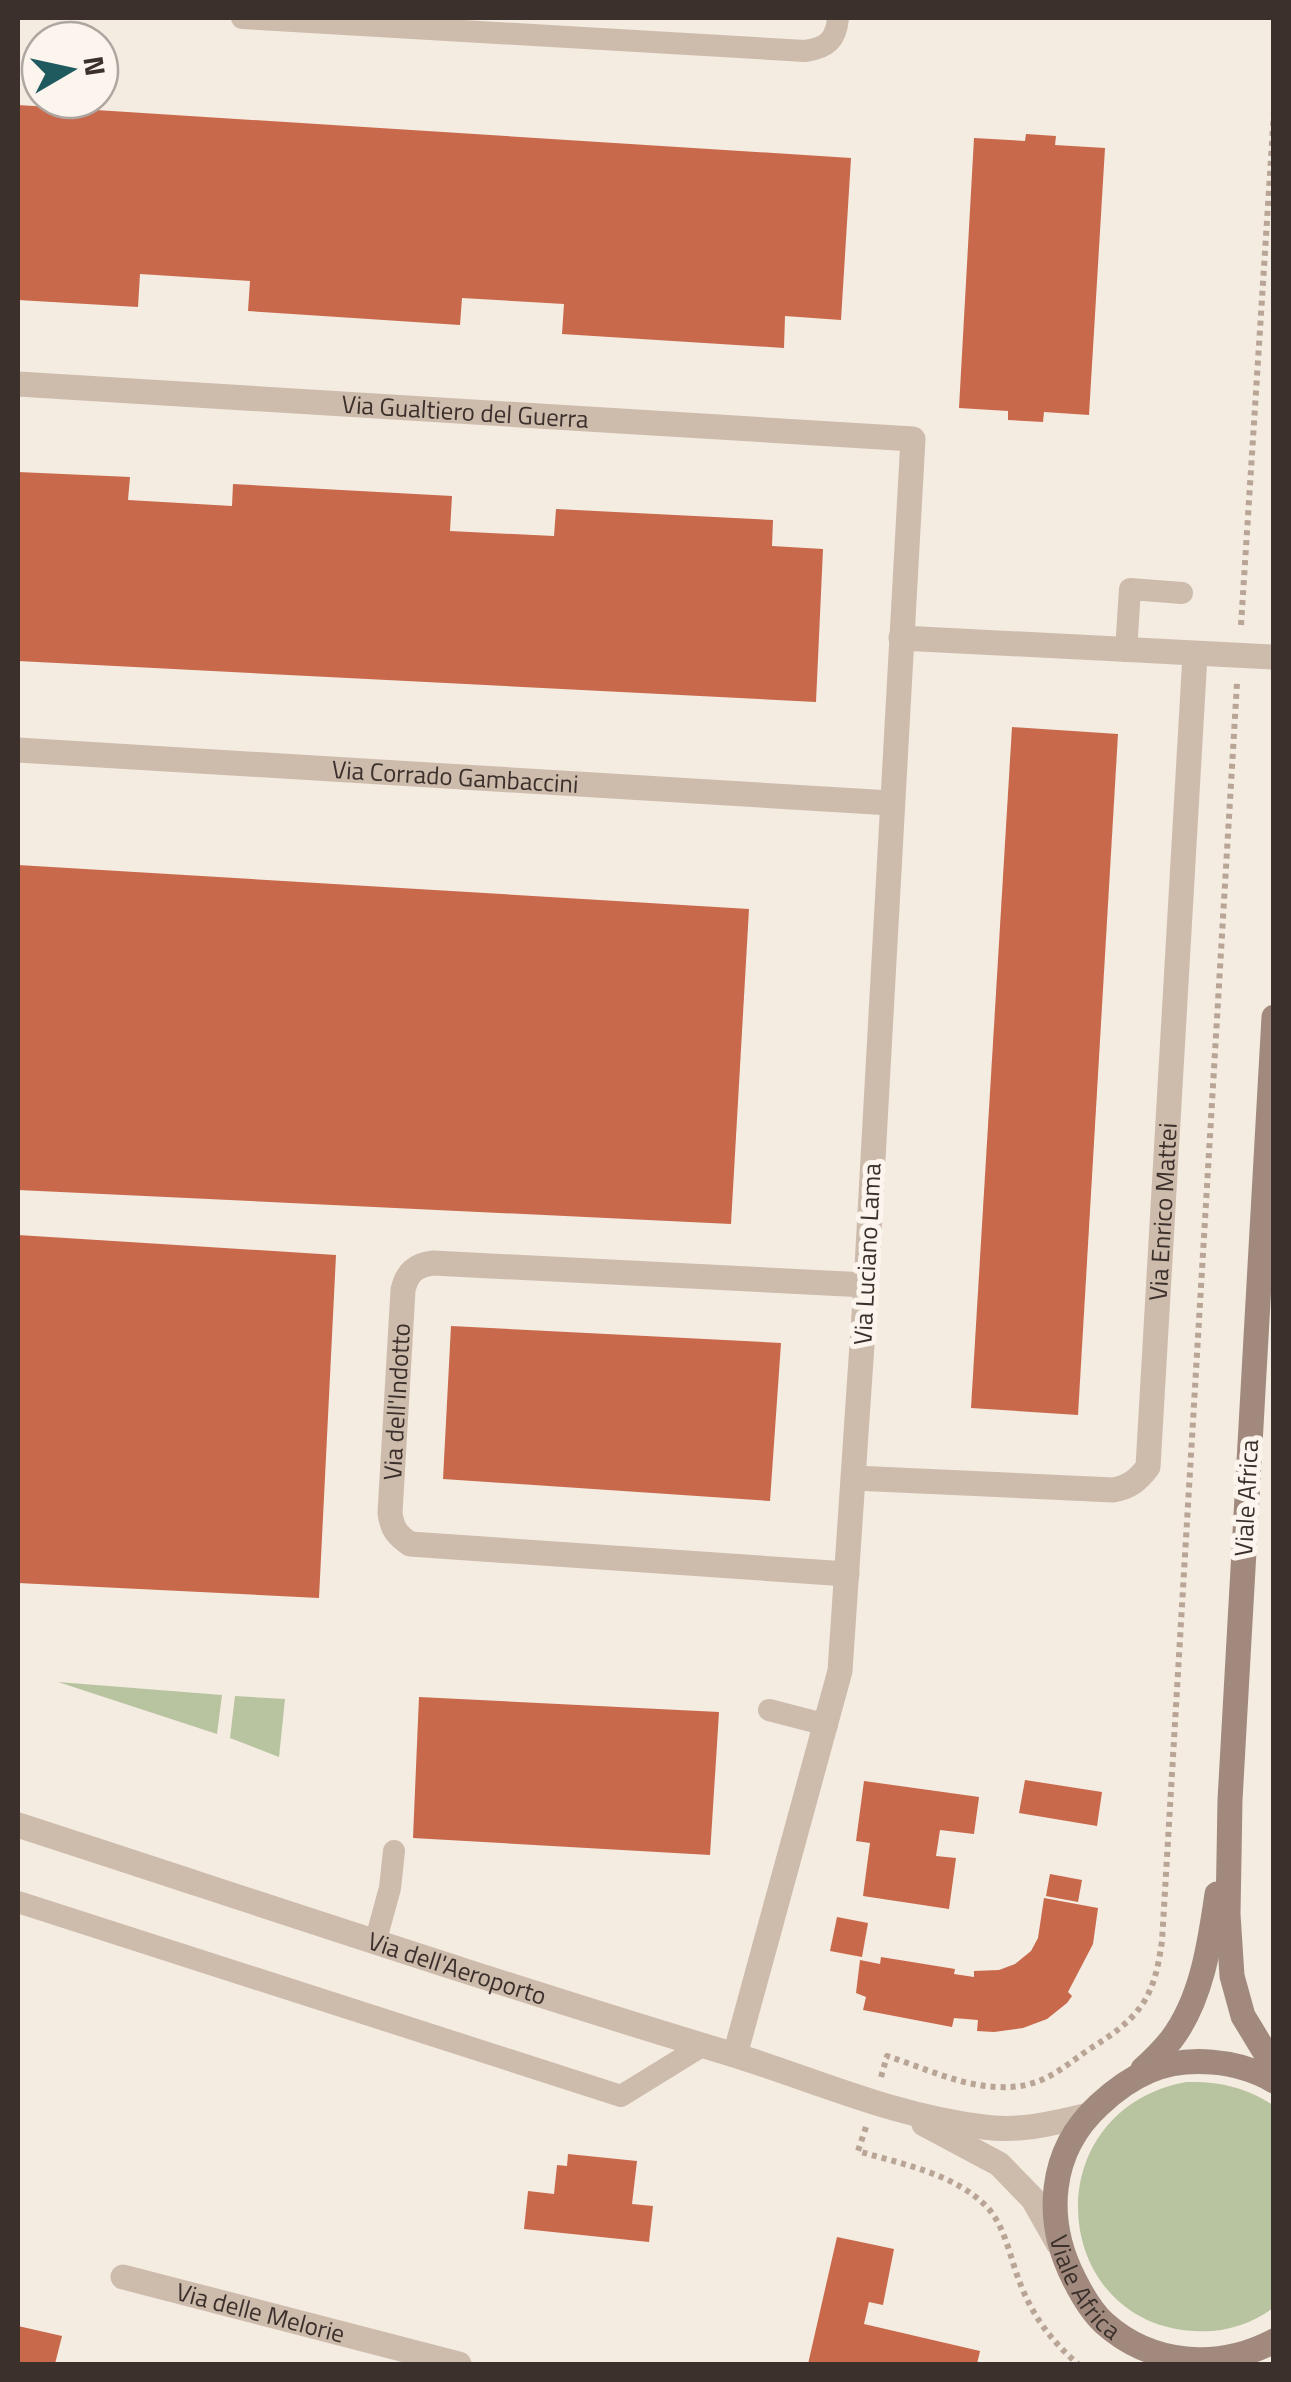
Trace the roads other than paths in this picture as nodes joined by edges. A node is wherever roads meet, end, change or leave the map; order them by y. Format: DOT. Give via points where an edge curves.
graph roads {
  1 [pos="242,18"];
  2 [pos="838,18"];
  3 [pos="18,384"];
  4 [pos="913,439"];
  5 [pos="1182,592"];
  6 [pos="901,638"];
  7 [pos="1126,650"];
  8 [pos="1195,654"];
  9 [pos="1274,657"];
  10 [pos="18,750"];
  11 [pos="891,803"];
  12 [pos="1274,1017"];
  13 [pos="866,1285"];
  14 [pos="854,1478"];
  15 [pos="847,1574"];
  16 [pos="768,1710"];
  17 [pos="826,1725"];
  18 [pos="1230,1800"];
  19 [pos="18,1826"];
  20 [pos="394,1850"];
  21 [pos="18,1902"];
  22 [pos="374,1943"];
  23 [pos="702,2046"];
  24 [pos="734,2055"];
  25 [pos="1274,2066"];
  26 [pos="1138,2076"];
  27 [pos="1274,2080"];
  28 [pos="897,2111"];
  29 [pos="1089,2114"];
  30 [pos="1061,2247"];
  31 [pos="123,2277"];
  32 [pos="1129,2341"];
  33 [pos="1259,2352"];
  34 [pos="459,2364"];
  35 [pos="1141,2364"];
  1 -- 2 [label="lane" via="805,51 824,48"];
  3 -- 4 [label="street, Via Gualtiero del Guerra"];
  4 -- 6 [label="street, Via Luciano Lama"];
  5 -- 7 [label="lane" via="1130,589"];
  6 -- 7 [label="street"];
  6 -- 11 [label="street, Via Luciano Lama"];
  7 -- 8 [label="street"];
  8 -- 9 [label="street"];
  8 -- 14 [label="street, Via Enrico Mattei" via="1148,1467 1135,1482 1113,1490"];
  10 -- 11 [label="street, Via Corrado Gambaccini"];
  11 -- 13 [label="street, Via Luciano Lama"];
  12 -- 18 [label="street, Viale Africa"];
  13 -- 14 [label="street, Via Luciano Lama"];
  13 -- 15 [label="street, Via dell'Indotto" via="433,1263 412,1271 403,1290 390,1513 398,1536 410,1544"];
  14 -- 15 [label="street, Via Luciano Lama"];
  15 -- 17 [label="street, Via Luciano Lama" via="840,1671"];
  16 -- 17 [label="lane"];
  17 -- 24 [label="street, Via Luciano Lama"];
  18 -- 25 [label="street, Viale Africa" via="1232,1976 1243,2016"];
  18 -- 26 [label="street, Viale Africa" via="1214,1914 1191,2005 1170,2042"];
  19 -- 22 [label="street, Via dell'Aeroporto"];
  20 -- 22 [label="lane"];
  21 -- 23 [label="lane" via="622,2096"];
  22 -- 23 [label="street, Via dell'Aeroporto"];
  23 -- 24 [label="street, Via dell'Aeroporto"];
  24 -- 28 [label="street, Via dell'Aeroporto"];
  26 -- 27 [label="street, Viale Africa" via="1161,2066 1210,2062"];
  26 -- 29 [label="street, Viale Africa"];
  28 -- 29 [label="street, Via dell'Aeroporto" via="1007,2129"];
  28 -- 30 [label="street, Via dell'Aeroporto" via="999,2164 1033,2199"];
  29 -- 30 [label="street, Viale Africa" via="1060,2164 1054,2215"];
  30 -- 32 [label="street, Viale Africa" via="1085,2300"];
  31 -- 34 [label="street, Via delle Melorie"];
  32 -- 33 [label="street, Viale Africa" via="1185,2360"];
  32 -- 35 [label="street, Viale Africa"];
}
